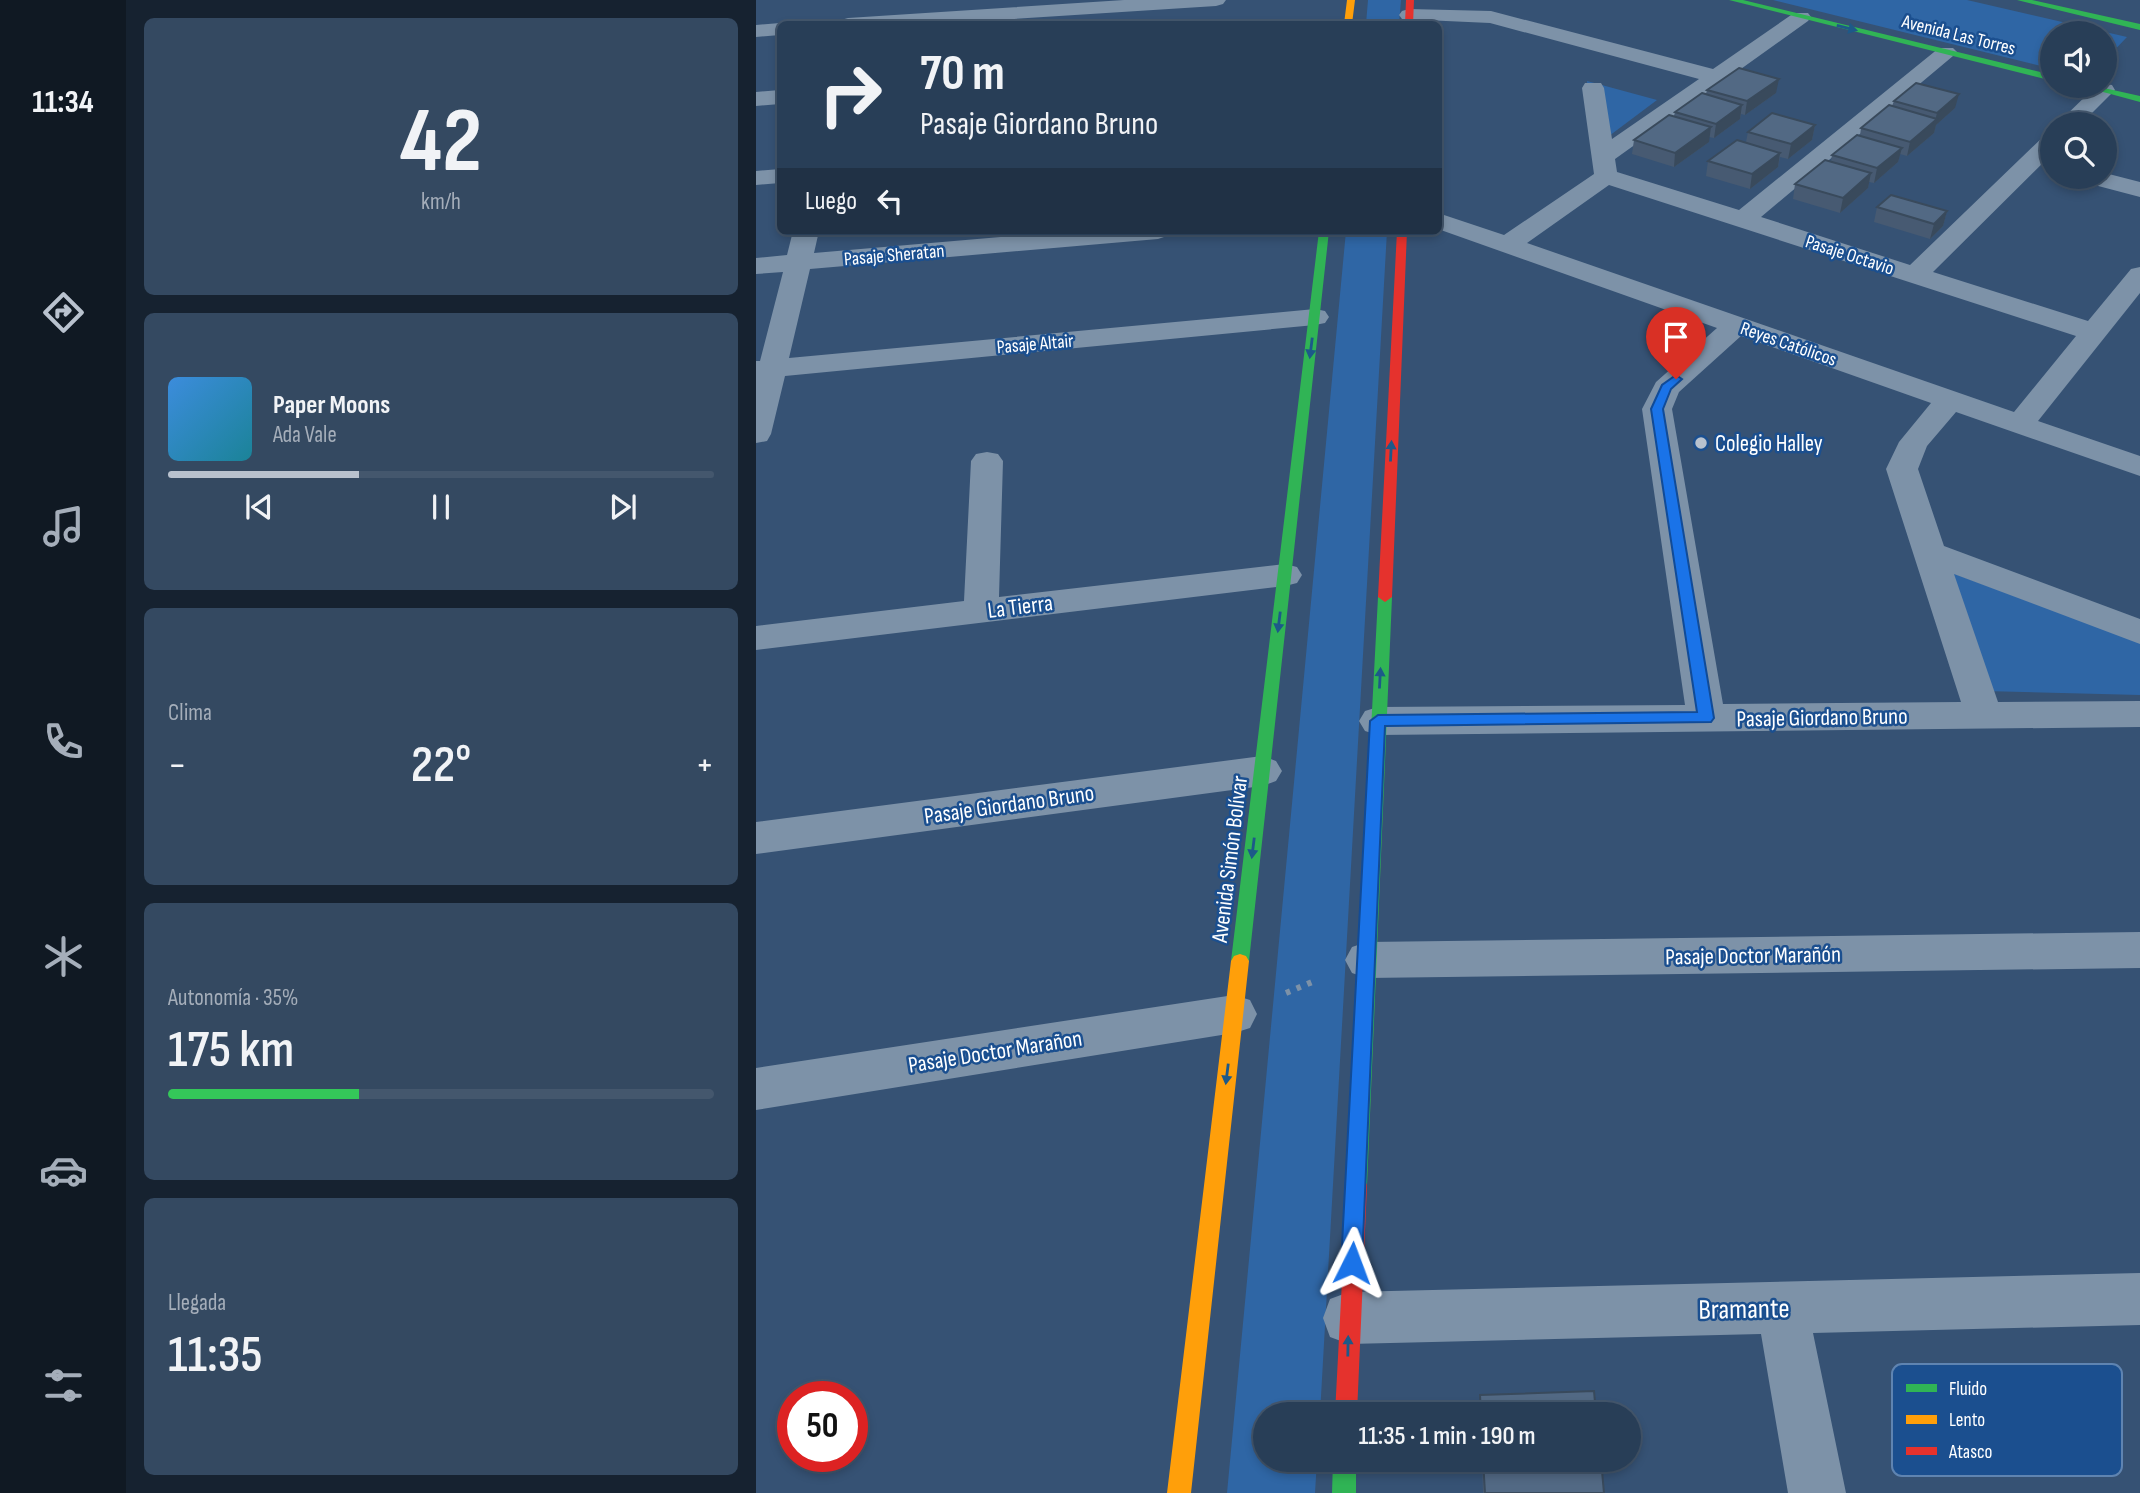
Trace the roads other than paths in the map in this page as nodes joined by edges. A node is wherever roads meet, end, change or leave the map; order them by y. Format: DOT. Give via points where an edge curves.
graph roads {
  1 [pos="864,0"];
  2 [pos="1216,0"];
  3 [pos="1351,0"];
  4 [pos="1733,0"];
  5 [pos="2021,0"];
  6 [pos="1409,13"];
  7 [pos="1801,17"];
  8 [pos="859,21"];
  9 [pos="903,21"];
  10 [pos="1348,21"];
  11 [pos="2140,27"];
  12 [pos="777,29"];
  13 [pos="756,31"];
  14 [pos="1946,52"];
  15 [pos="2040,75"];
  16 [pos="1716,77"];
  17 [pos="1593,88"];
  18 [pos="2117,94"];
  19 [pos="777,97"];
  20 [pos="756,99"];
  21 [pos="2140,99"];
  22 [pos="2040,165"];
  23 [pos="1605,166"];
  24 [pos="777,176"];
  25 [pos="756,178"];
  26 [pos="2117,184"];
  27 [pos="2140,190"];
  28 [pos="1743,220"];
  29 [pos="1442,221"];
  30 [pos="805,235"];
  31 [pos="1112,235"];
  32 [pos="1324,235"];
  33 [pos="1402,235"];
  34 [pos="1508,244"];
  35 [pos="799,262"];
  36 [pos="756,266"];
  37 [pos="1915,275"];
  38 [pos="2140,275"];
  39 [pos="1315,317"];
  40 [pos="1737,325"];
  41 [pos="2094,332"];
  42 [pos="764,369"];
  43 [pos="1950,400"];
  44 [pos="2020,424"];
  45 [pos="756,434"];
  46 [pos="987,461"];
  47 [pos="2140,467"];
  48 [pos="1929,552"];
  49 [pos="1284,575"];
  50 [pos="981,611"];
  51 [pos="2140,632"];
  52 [pos="756,638"];
  53 [pos="2140,714"];
  54 [pos="1984,715"];
  55 [pos="1706,718"];
  56 [pos="1378,721"];
  57 [pos="1262,771"];
  58 [pos="756,838"];
  59 [pos="2140,950"];
  60 [pos="1367,960"];
  61 [pos="1234,1014"];
  62 [pos="756,1089"];
  63 [pos="2140,1299"];
  64 [pos="1782,1307"];
  65 [pos="1349,1318"];
  66 [pos="1346,1402"];
  67 [pos="1345,1472"];
  68 [pos="1179,1493"];
  69 [pos="1344,1493"];
  70 [pos="1817,1493"];
  1 -- 8 [label="street"];
  2 -- 9 [label="street"];
  3 -- 10 [label="main road"];
  4 -- 7 [label="main road, Avenida Las Torres"];
  5 -- 11 [label="main road"];
  6 -- 16 [label="street" via="1491,17"];
  7 -- 14 [label="main road, Avenida Las Torres, one-way"];
  7 -- 16 [label="street"];
  12 -- 13 [label="street"];
  14 -- 15 [label="main road, Avenida Las Torres"];
  14 -- 28 [label="street"];
  16 -- 23 [label="street"];
  17 -- 23 [label="street"];
  18 -- 21 [label="main road"];
  19 -- 20 [label="street"];
  22 -- 37 [label="street"];
  23 -- 28 [label="street, Pasaje Octavio"];
  23 -- 34 [label="street"];
  24 -- 25 [label="street"];
  26 -- 27 [label="street"];
  28 -- 37 [label="street, Pasaje Octavio"];
  29 -- 34 [label="street, Reyes Católicos"];
  30 -- 35 [label="street"];
  31 -- 35 [label="street, Pasaje Sheratan"];
  32 -- 39 [label="main road, Avenida Simón Bolívar"];
  56 -- 33 [label="main road, one-way"];
  34 -- 40 [label="street, Reyes Católicos"];
  35 -- 36 [label="street, Pasaje Sheratan"];
  35 -- 42 [label="street"];
  37 -- 41 [label="street, Pasaje Octavio"];
  38 -- 41 [label="street"];
  39 -- 42 [label="street, Pasaje Altair"];
  39 -- 49 [label="main road, Avenida Simón Bolívar, one-way"];
  40 -- 43 [label="street, Reyes Católicos"];
  40 -- 55 [label="street" via="1666,388 1657,409"];
  41 -- 44 [label="street"];
  42 -- 45 [label="street"];
  43 -- 44 [label="street, Reyes Católicos"];
  43 -- 48 [label="street" via="1902,462"];
  44 -- 47 [label="street, Reyes Católicos"];
  46 -- 50 [label="street"];
  48 -- 51 [label="street"];
  48 -- 54 [label="street"];
  49 -- 50 [label="street, La Tierra"];
  49 -- 57 [label="main road, Avenida Simón Bolívar, one-way"];
  50 -- 52 [label="street, La Tierra"];
  53 -- 54 [label="street, Pasaje Giordano Bruno"];
  54 -- 55 [label="street, Pasaje Giordano Bruno"];
  55 -- 56 [label="street, Pasaje Giordano Bruno"];
  56 -- 60 [label="main road"];
  57 -- 58 [label="street, Pasaje Giordano Bruno"];
  57 -- 61 [label="main road, Avenida Simón Bolívar, one-way"];
  59 -- 60 [label="street, Pasaje Doctor Marañón"];
  60 -- 65 [label="main road"];
  61 -- 62 [label="street, Pasaje Doctor Marañon"];
  61 -- 68 [label="main road, Avenida Simón Bolívar, one-way"];
  63 -- 64 [label="street, Bramante"];
  64 -- 65 [label="street, Bramante"];
  64 -- 70 [label="street"];
  66 -- 65 [label="main road, one-way"];
  67 -- 69 [label="main road"];
}
